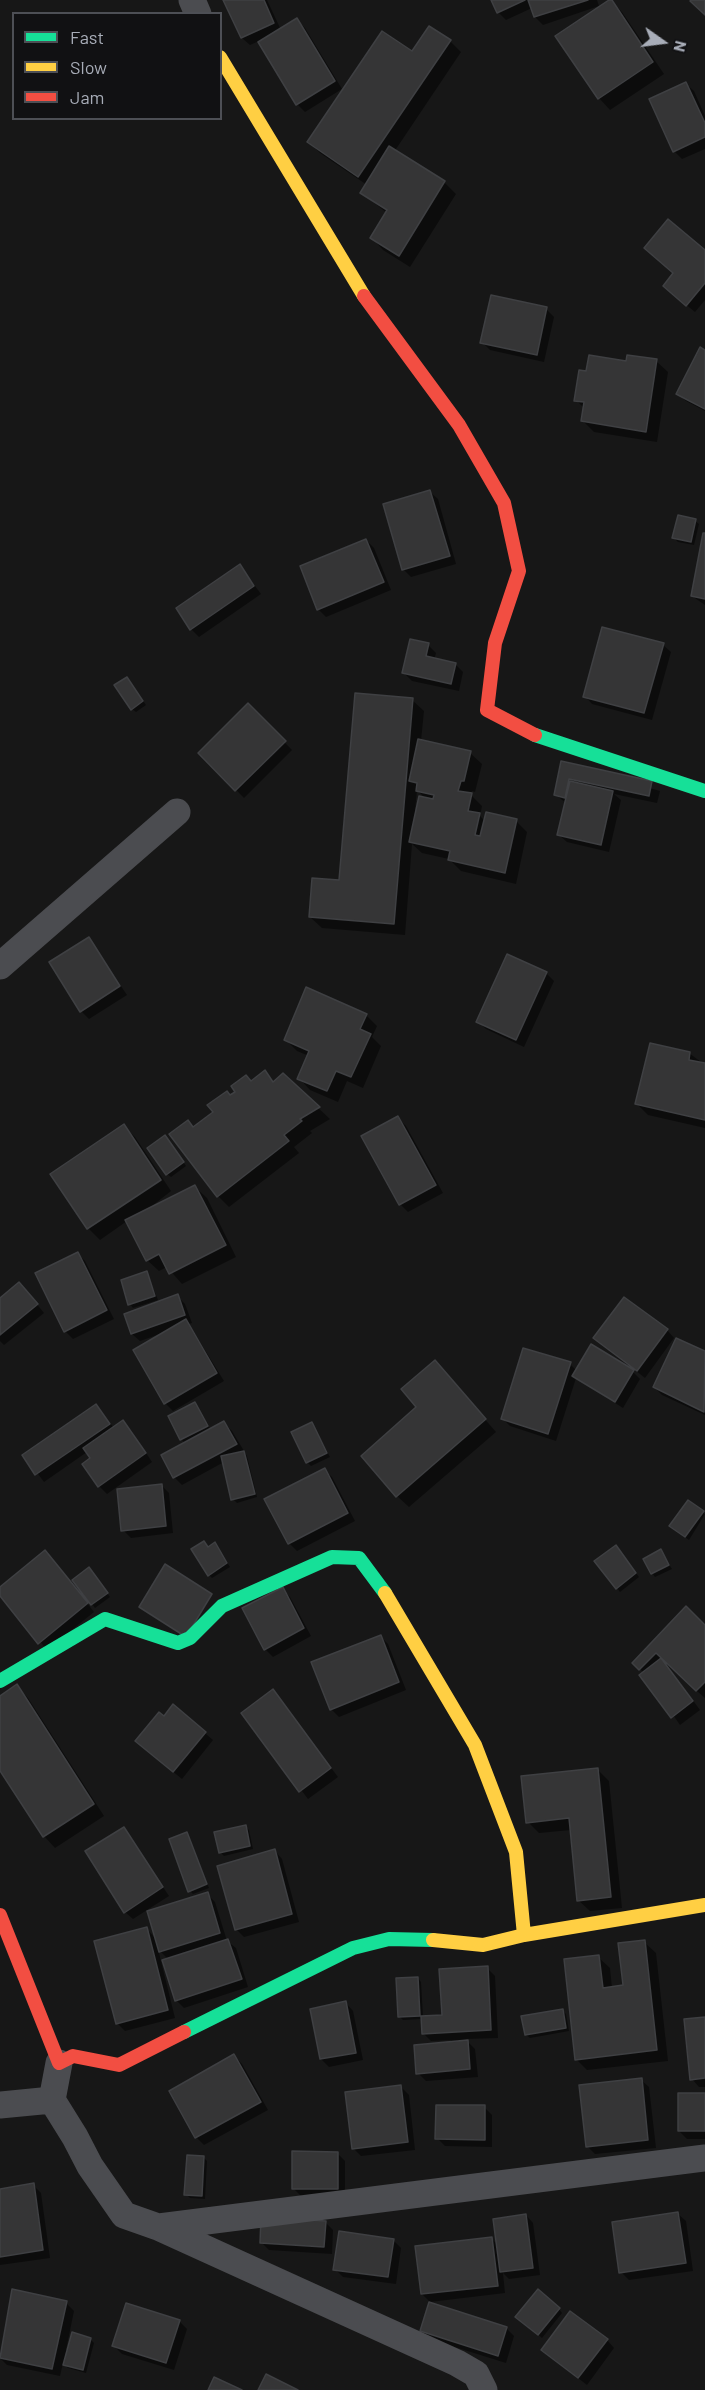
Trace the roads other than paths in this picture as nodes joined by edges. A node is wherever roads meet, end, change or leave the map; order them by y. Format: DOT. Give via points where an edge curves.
graph roads {
  1 [pos="222,60"];
  2 [pos="705,791"];
  3 [pos="177,812"];
  4 [pos="0,966"];
  5 [pos="0,1681"];
  6 [pos="705,1905"];
  7 [pos="0,1915"];
  8 [pos="524,1935"];
  9 [pos="59,2062"];
  10 [pos="52,2100"];
  11 [pos="0,2105"];
  12 [pos="705,2158"];
  13 [pos="158,2227"];
  14 [pos="484,2390"];
  1 -- 2 [label="street" via="353,282 459,425 504,503 519,571 495,643 487,710 523,731"];
  3 -- 4 [label="street"];
  5 -- 8 [label="street" via="105,1620 177,1643 190,1638 222,1606 332,1557 359,1558 378,1582 476,1745 516,1852"];
  6 -- 8 [label="street"];
  7 -- 9 [label="street"];
  8 -- 9 [label="street" via="483,1945 389,1940 353,1948 119,2065 74,2056"];
  9 -- 10 [label="street"];
  10 -- 11 [label="street"];
  10 -- 13 [label="street" via="124,2215"];
  12 -- 13 [label="street"];
  13 -- 14 [label="street" via="457,2363 476,2374"];
}
